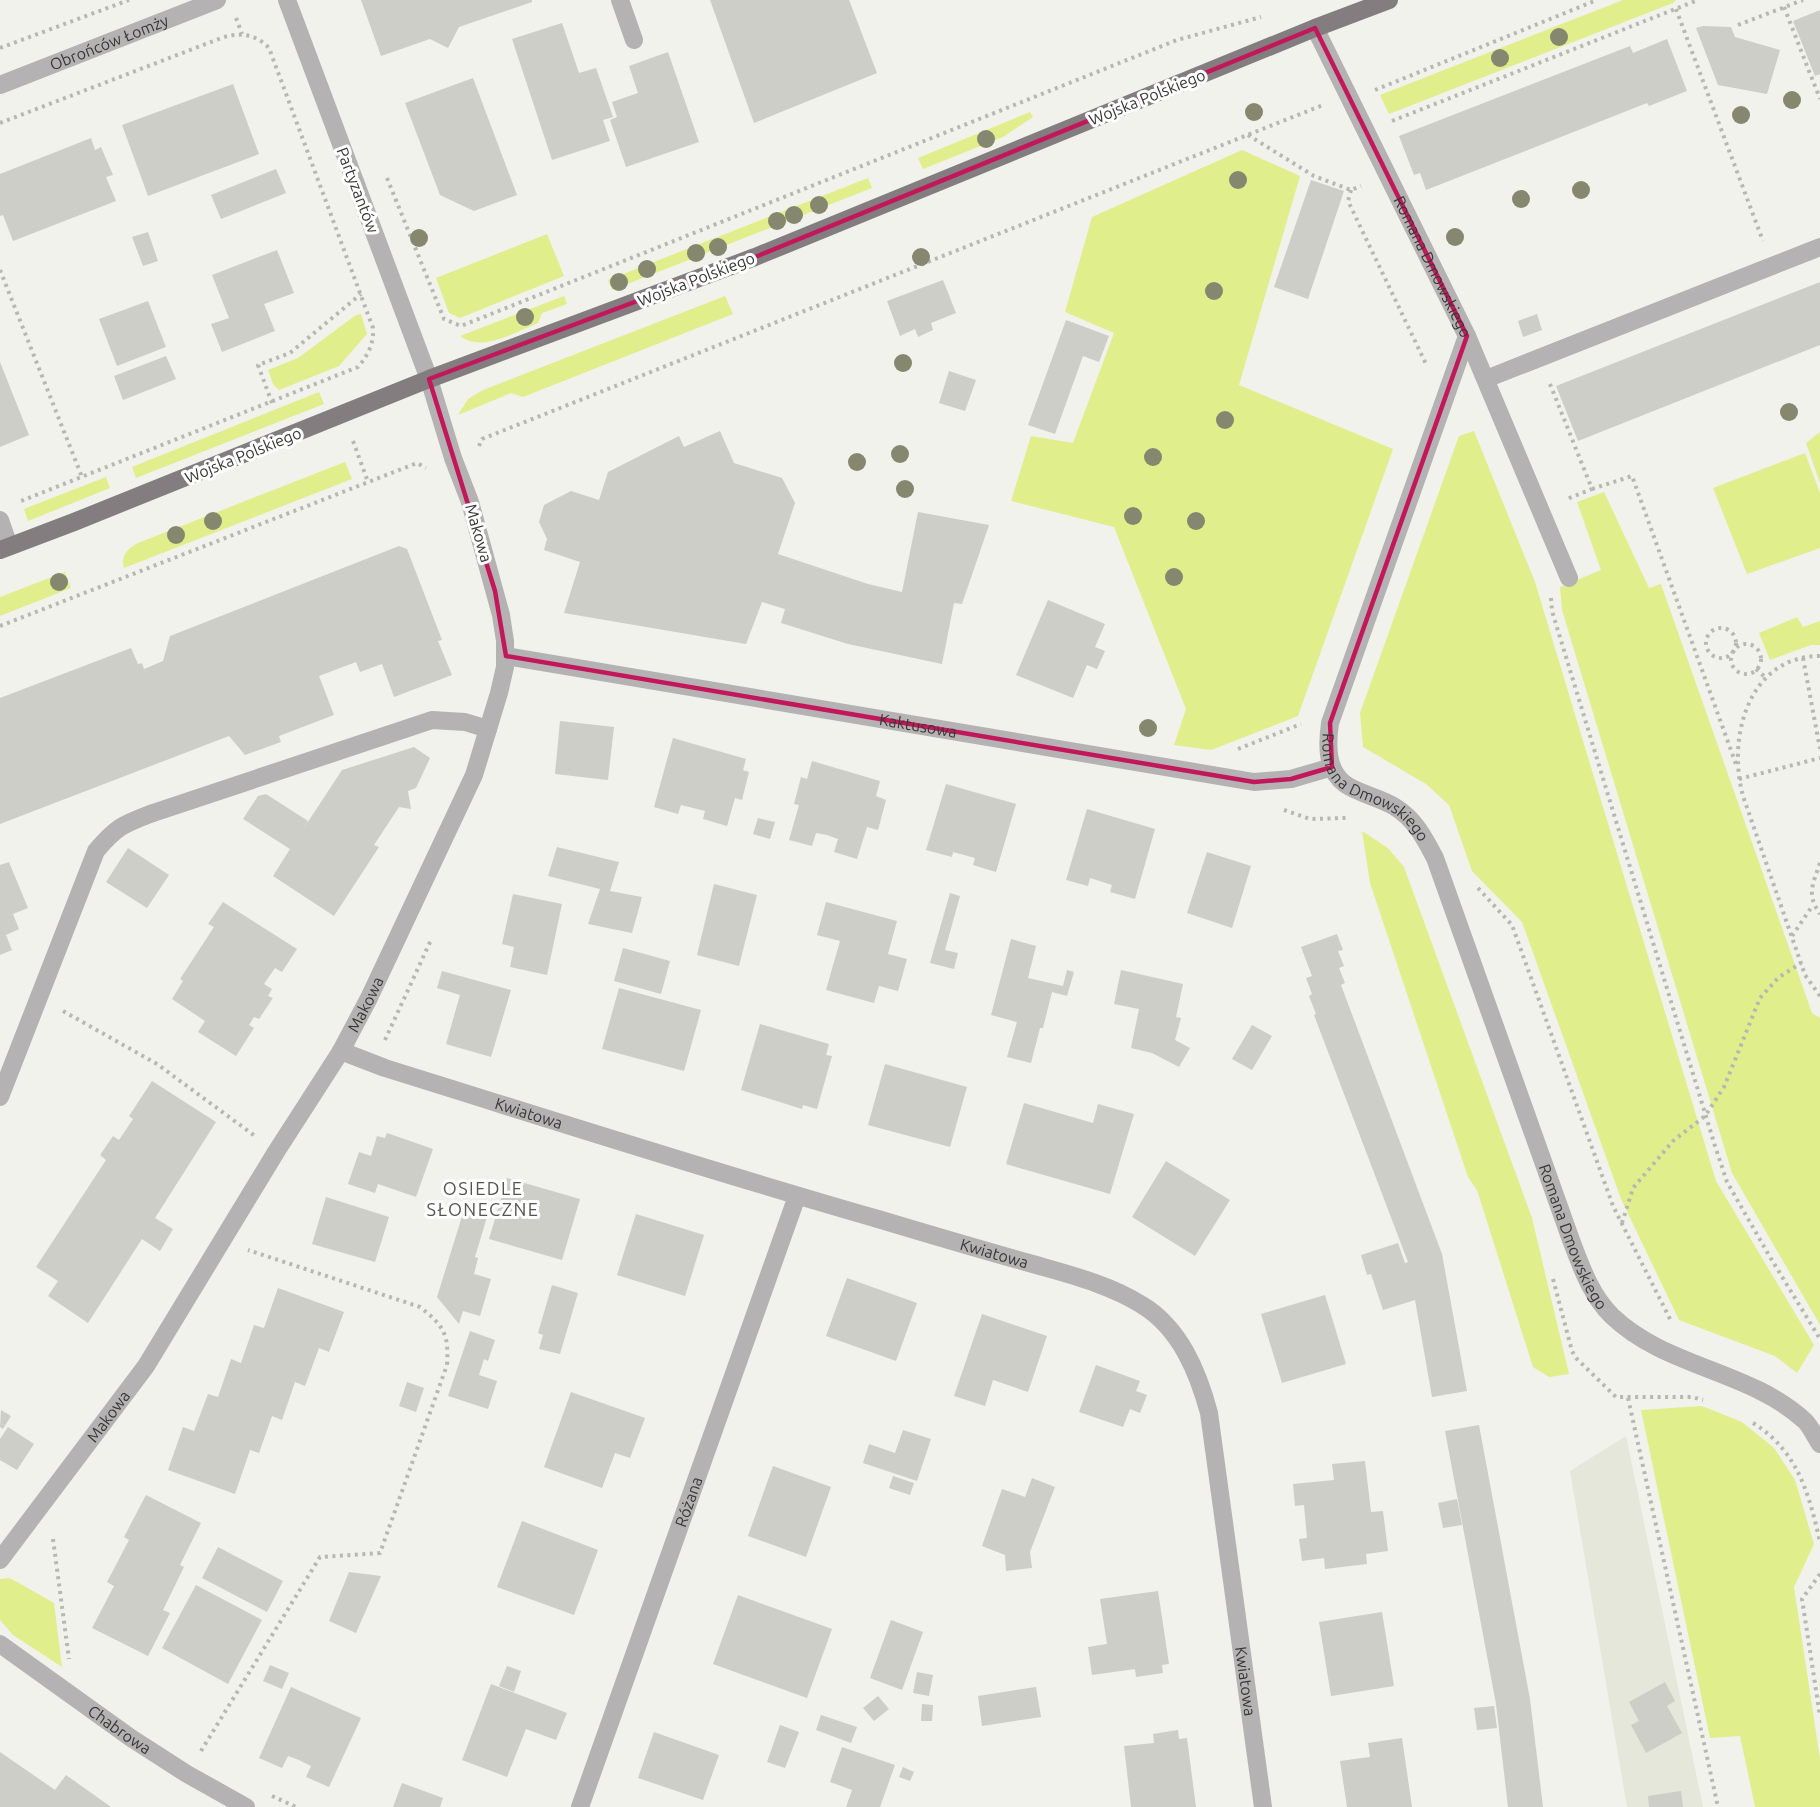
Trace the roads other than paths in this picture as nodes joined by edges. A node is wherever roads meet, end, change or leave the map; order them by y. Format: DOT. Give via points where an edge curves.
graph roads {
  1 [pos="217,0"];
  2 [pos="287,0"];
  3 [pos="620,0"];
  4 [pos="1389,0"];
  5 [pos="1315,28"];
  6 [pos="634,40"];
  7 [pos="0,85"];
  8 [pos="1820,247"];
  9 [pos="1467,336"];
  10 [pos="429,379"];
  11 [pos="1486,379"];
  12 [pos="0,520"];
  13 [pos="4,548"];
  14 [pos="1569,578"];
  15 [pos="506,656"];
  16 [pos="488,729"];
  17 [pos="1332,767"];
  18 [pos="341,1051"];
  19 [pos="0,1097"];
  20 [pos="797,1196"];
  21 [pos="1820,1444"];
  22 [pos="0,1560"];
  23 [pos="0,1644"];
  24 [pos="246,1807"];
  25 [pos="580,1807"];
  26 [pos="1263,1807"];
  1 -- 7 [label="street, Obrońców Łomży"];
  2 -- 10 [label="street, Partyzantów"];
  3 -- 6 [label="street"];
  4 -- 5 [label="main road, Wojska Polskiego"];
  5 -- 9 [label="street, Romana Dmowskiego"];
  5 -- 10 [label="main road, Wojska Polskiego" via="755,257"];
  8 -- 11 [label="street"];
  9 -- 11 [label="street"];
  9 -- 17 [label="street, Romana Dmowskiego" via="1330,723 1327,741"];
  10 -- 13 [label="main road, Wojska Polskiego"];
  10 -- 15 [label="street, Makowa" via="495,591"];
  11 -- 14 [label="street"];
  12 -- 13 [label="street"];
  15 -- 16 [label="street, Makowa"];
  15 -- 17 [label="street, Kaktusowa" via="1254,782 1291,779"];
  16 -- 18 [label="street, Makowa" via="474,775"];
  16 -- 19 [label="street" via="465,722 432,720 126,823 111,832 96,851"];
  17 -- 21 [label="street, Romana Dmowskiego" via="1344,784 1396,808 1422,832 1435,858 1579,1262 1596,1296 1635,1335 1781,1404 1806,1422"];
  18 -- 20 [label="street, Kwiatowa"];
  18 -- 22 [label="street, Makowa" via="146,1366"];
  20 -- 25 [label="street, Różana"];
  20 -- 26 [label="street, Kwiatowa" via="1088,1281 1142,1305 1164,1322 1179,1341 1203,1390 1209,1413"];
  23 -- 24 [label="street, Chabrowa" via="131,1738"];
}
